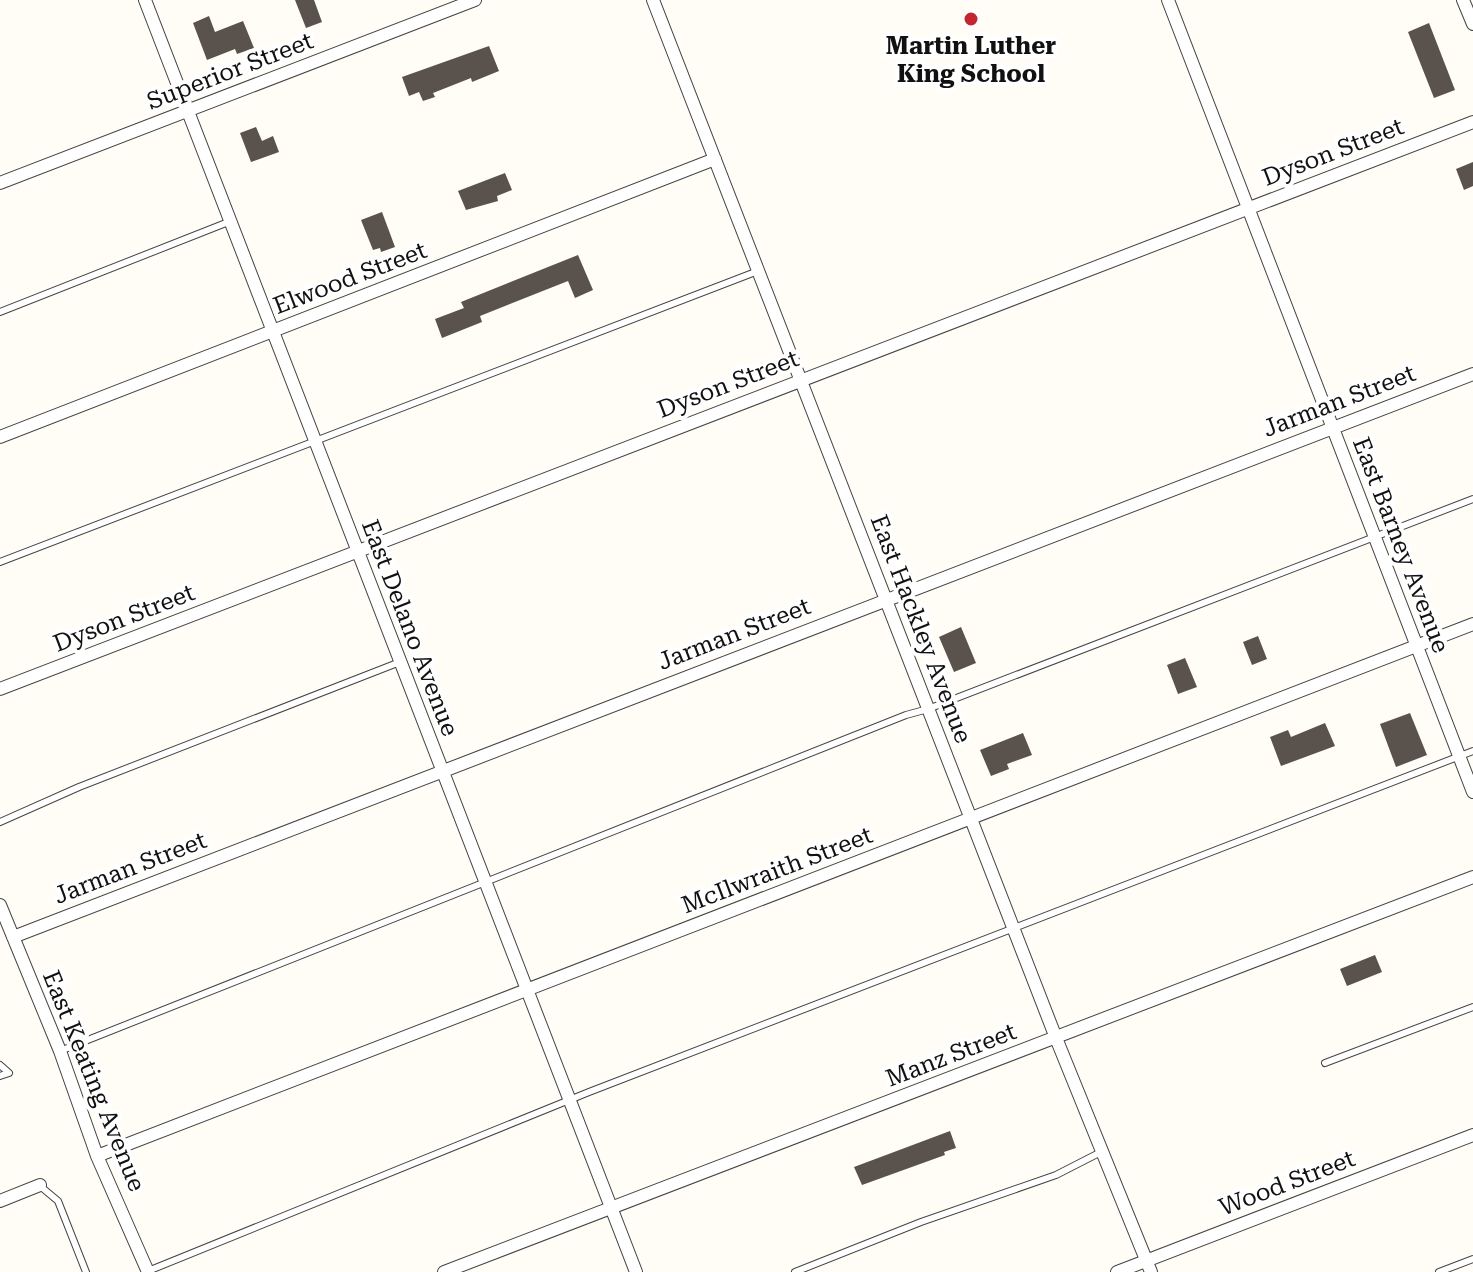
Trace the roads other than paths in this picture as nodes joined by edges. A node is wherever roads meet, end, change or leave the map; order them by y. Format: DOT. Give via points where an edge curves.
graph roads {
  1 [pos="145,0"];
  2 [pos="475,0"];
  3 [pos="653,0"];
  4 [pos="1168,0"];
  5 [pos="1463,0"];
  6 [pos="1473,24"];
  7 [pos="189,111"];
  8 [pos="1473,122"];
  9 [pos="715,159"];
  10 [pos="0,183"];
  11 [pos="1248,208"];
  12 [pos="231,221"];
  13 [pos="758,271"];
  14 [pos="0,312"];
  15 [pos="273,332"];
  16 [pos="1473,374"];
  17 [pos="800,379"];
  18 [pos="1332,427"];
  19 [pos="0,437"];
  20 [pos="315,440"];
  21 [pos="1473,499"];
  22 [pos="1374,537"];
  23 [pos="357,552"];
  24 [pos="0,562"];
  25 [pos="886,599"];
  26 [pos="1473,624"];
  27 [pos="1416,645"];
  28 [pos="400,662"];
  29 [pos="0,689"];
  30 [pos="928,709"];
  31 [pos="1473,751"];
  32 [pos="1459,756"];
  33 [pos="441,770"];
  34 [pos="1473,792"];
  35 [pos="970,818"];
  36 [pos="0,822"];
  37 [pos="1473,877"];
  38 [pos="485,882"];
  39 [pos="0,905"];
  40 [pos="1013,928"];
  41 [pos="13,937"];
  42 [pos="527,990"];
  43 [pos="1473,1007"];
  44 [pos="1056,1038"];
  45 [pos="60,1051"];
  46 [pos="1325,1063"];
  47 [pos="0,1065"];
  48 [pos="0,1076"];
  49 [pos="569,1100"];
  50 [pos="1473,1135"];
  51 [pos="1102,1151"];
  52 [pos="97,1156"];
  53 [pos="40,1185"];
  54 [pos="0,1201"];
  55 [pos="611,1209"];
  56 [pos="1473,1259"];
  57 [pos="1149,1266"];
  58 [pos="86,1272"];
  59 [pos="148,1272"];
  60 [pos="444,1272"];
  61 [pos="636,1272"];
  62 [pos="795,1272"];
  63 [pos="1117,1272"];
  64 [pos="1439,1272"];
  1 -- 7 [label="street, East Delano Avenue"];
  2 -- 7 [label="street, Superior Street"];
  3 -- 9 [label="street, East Hackley Avenue"];
  4 -- 11 [label="street, East Barney Avenue"];
  5 -- 6 [label="street"];
  7 -- 10 [label="street, Superior Street"];
  7 -- 12 [label="street, East Delano Avenue"];
  8 -- 11 [label="street, Dyson Street"];
  9 -- 13 [label="street, East Hackley Avenue"];
  9 -- 15 [label="street, Elwood Street"];
  11 -- 17 [label="street, Dyson Street"];
  11 -- 18 [label="street, East Barney Avenue"];
  12 -- 14 [label="lane"];
  12 -- 15 [label="street, East Delano Avenue"];
  13 -- 17 [label="street, East Hackley Avenue"];
  13 -- 20 [label="lane"];
  15 -- 19 [label="street, Elwood Street"];
  15 -- 20 [label="street, East Delano Avenue"];
  16 -- 18 [label="street, Jarman Street"];
  17 -- 23 [label="street, Dyson Street"];
  17 -- 25 [label="street, East Hackley Avenue"];
  18 -- 22 [label="street, East Barney Avenue"];
  18 -- 25 [label="street, Jarman Street"];
  20 -- 23 [label="street, East Delano Avenue"];
  20 -- 24 [label="lane"];
  21 -- 22 [label="lane"];
  22 -- 27 [label="street, East Barney Avenue"];
  22 -- 30 [label="lane"];
  23 -- 28 [label="street, East Delano Avenue"];
  23 -- 29 [label="street, Dyson Street"];
  25 -- 30 [label="street, East Hackley Avenue"];
  25 -- 33 [label="street, Jarman Street"];
  26 -- 27 [label="street, McIlwraith Street"];
  27 -- 32 [label="street, East Barney Avenue"];
  27 -- 35 [label="street, McIlwraith Street"];
  28 -- 33 [label="street, East Delano Avenue"];
  28 -- 36 [label="lane"];
  30 -- 35 [label="street, East Hackley Avenue"];
  30 -- 38 [label="lane"];
  31 -- 32 [label="lane"];
  32 -- 34 [label="street, East Barney Avenue"];
  32 -- 40 [label="lane"];
  33 -- 38 [label="street, East Delano Avenue"];
  33 -- 41 [label="street, Jarman Street"];
  35 -- 40 [label="street, East Hackley Avenue"];
  35 -- 42 [label="street, McIlwraith Street"];
  37 -- 44 [label="street, Manz Street"];
  38 -- 42 [label="street, East Delano Avenue"];
  38 -- 45 [label="lane"];
  39 -- 41 [label="street, East Keating Avenue"];
  40 -- 44 [label="street, East Hackley Avenue"];
  40 -- 49 [label="lane"];
  41 -- 45 [label="street, East Keating Avenue"];
  42 -- 49 [label="street, East Delano Avenue"];
  42 -- 52 [label="street, McIlwraith Street"];
  43 -- 46 [label="lane"];
  44 -- 51 [label="street, East Hackley Avenue"];
  44 -- 55 [label="street, Manz Street"];
  45 -- 52 [label="street, East Keating Avenue"];
  47 -- 48 [label="lane" via="9,1073"];
  49 -- 55 [label="street, East Delano Avenue"];
  49 -- 59 [label="lane"];
  50 -- 57 [label="street, Wood Street"];
  51 -- 57 [label="street, East Hackley Avenue"];
  51 -- 62 [label="lane" via="1056,1175"];
  52 -- 59 [label="street, East Keating Avenue"];
  53 -- 54 [label="street"];
  53 -- 58 [label="lane" via="58,1201"];
  55 -- 60 [label="street, Manz Street"];
  55 -- 61 [label="street, East Delano Avenue"];
  56 -- 64 [label="lane"];
  57 -- 63 [label="street, Wood Street"];
}
